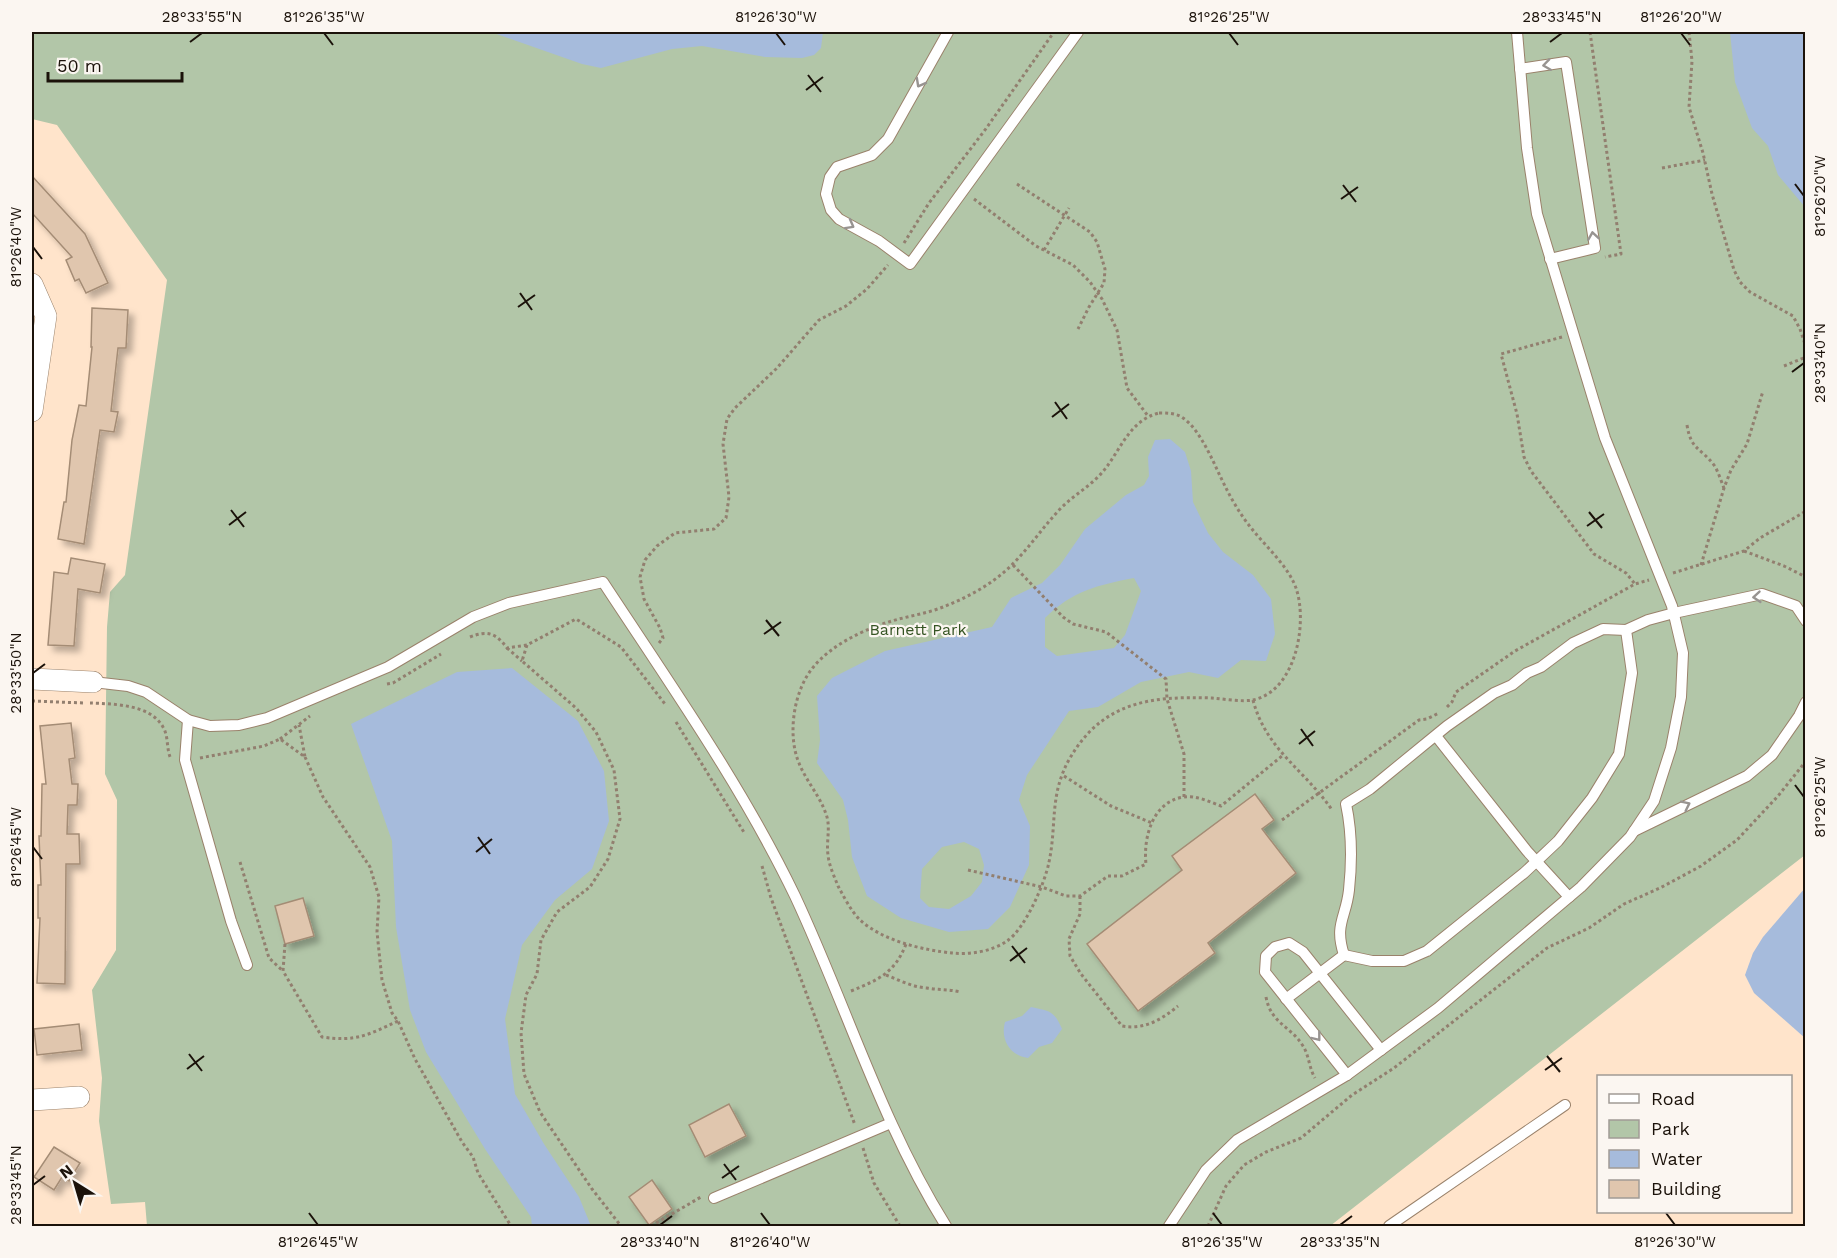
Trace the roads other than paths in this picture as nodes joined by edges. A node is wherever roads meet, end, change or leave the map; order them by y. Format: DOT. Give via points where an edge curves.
graph roads {
  1 [pos="948,32"];
  2 [pos="1078,32"];
  3 [pos="1517,32"];
  4 [pos="1520,69"];
  5 [pos="1550,259"];
  6 [pos="32,284"];
  7 [pos="32,411"];
  8 [pos="1674,613"];
  9 [pos="1806,621"];
  10 [pos="1626,630"];
  11 [pos="32,679"];
  12 [pos="93,682"];
  13 [pos="1806,702"];
  14 [pos="188,720"];
  15 [pos="1436,736"];
  16 [pos="1634,831"];
  17 [pos="1537,861"];
  18 [pos="1569,897"];
  19 [pos="1344,955"];
  20 [pos="247,965"];
  21 [pos="1320,974"];
  22 [pos="1286,999"];
  23 [pos="1381,1050"];
  24 [pos="1347,1075"];
  25 [pos="79,1097"];
  26 [pos="32,1100"];
  27 [pos="1565,1105"];
  28 [pos="891,1123"];
  29 [pos="712,1195"];
  30 [pos="946,1227"];
  31 [pos="1169,1227"];
  32 [pos="1389,1227"];
  1 -- 2 [label="lane, one-way" via="888,140 872,155 837,167 826,194 839,219 910,264"];
  3 -- 4 [label="lane"];
  4 -- 5 [label="lane" via="1537,214"];
  5 -- 4 [label="lane, one-way" via="1595,248 1566,62"];
  5 -- 8 [label="lane" via="1605,438"];
  6 -- 7 [label="street" via="46,316"];
  9 -- 8 [label="lane, one-way" via="1796,606 1762,594"];
  8 -- 10 [label="lane"];
  8 -- 16 [label="lane" via="1683,653 1681,697 1671,748 1654,801"];
  10 -- 15 [label="lane" via="1603,629 1573,643 1541,667 1494,693"];
  10 -- 17 [label="lane" via="1632,673 1619,754 1592,798"];
  11 -- 12 [label="street"];
  12 -- 14 [label="lane" via="146,692"];
  16 -- 13 [label="lane, one-way" via="1747,776 1772,755"];
  14 -- 20 [label="lane" via="185,760"];
  14 -- 28 [label="lane" via="210,726 240,725 267,718 388,667 473,617 509,603 603,582 708,743 794,895"];
  15 -- 17 [label="lane"];
  15 -- 19 [label="lane" via="1346,804 1351,841 1349,891 1339,933"];
  16 -- 18 [label="lane"];
  17 -- 18 [label="lane"];
  17 -- 19 [label="lane" via="1426,951 1404,961 1372,961"];
  18 -- 23 [label="lane" via="1438,1008"];
  19 -- 21 [label="lane"];
  21 -- 22 [label="lane"];
  21 -- 22 [label="lane" via="1303,952 1289,943 1275,947 1266,956 1265,972"];
  21 -- 23 [label="lane"];
  22 -- 24 [label="lane, one-way"];
  23 -- 24 [label="lane"];
  24 -- 31 [label="lane" via="1237,1140 1206,1170"];
  25 -- 26 [label="street"];
  27 -- 32 [label="lane"];
  28 -- 29 [label="lane"];
  28 -- 30 [label="lane"];
}
